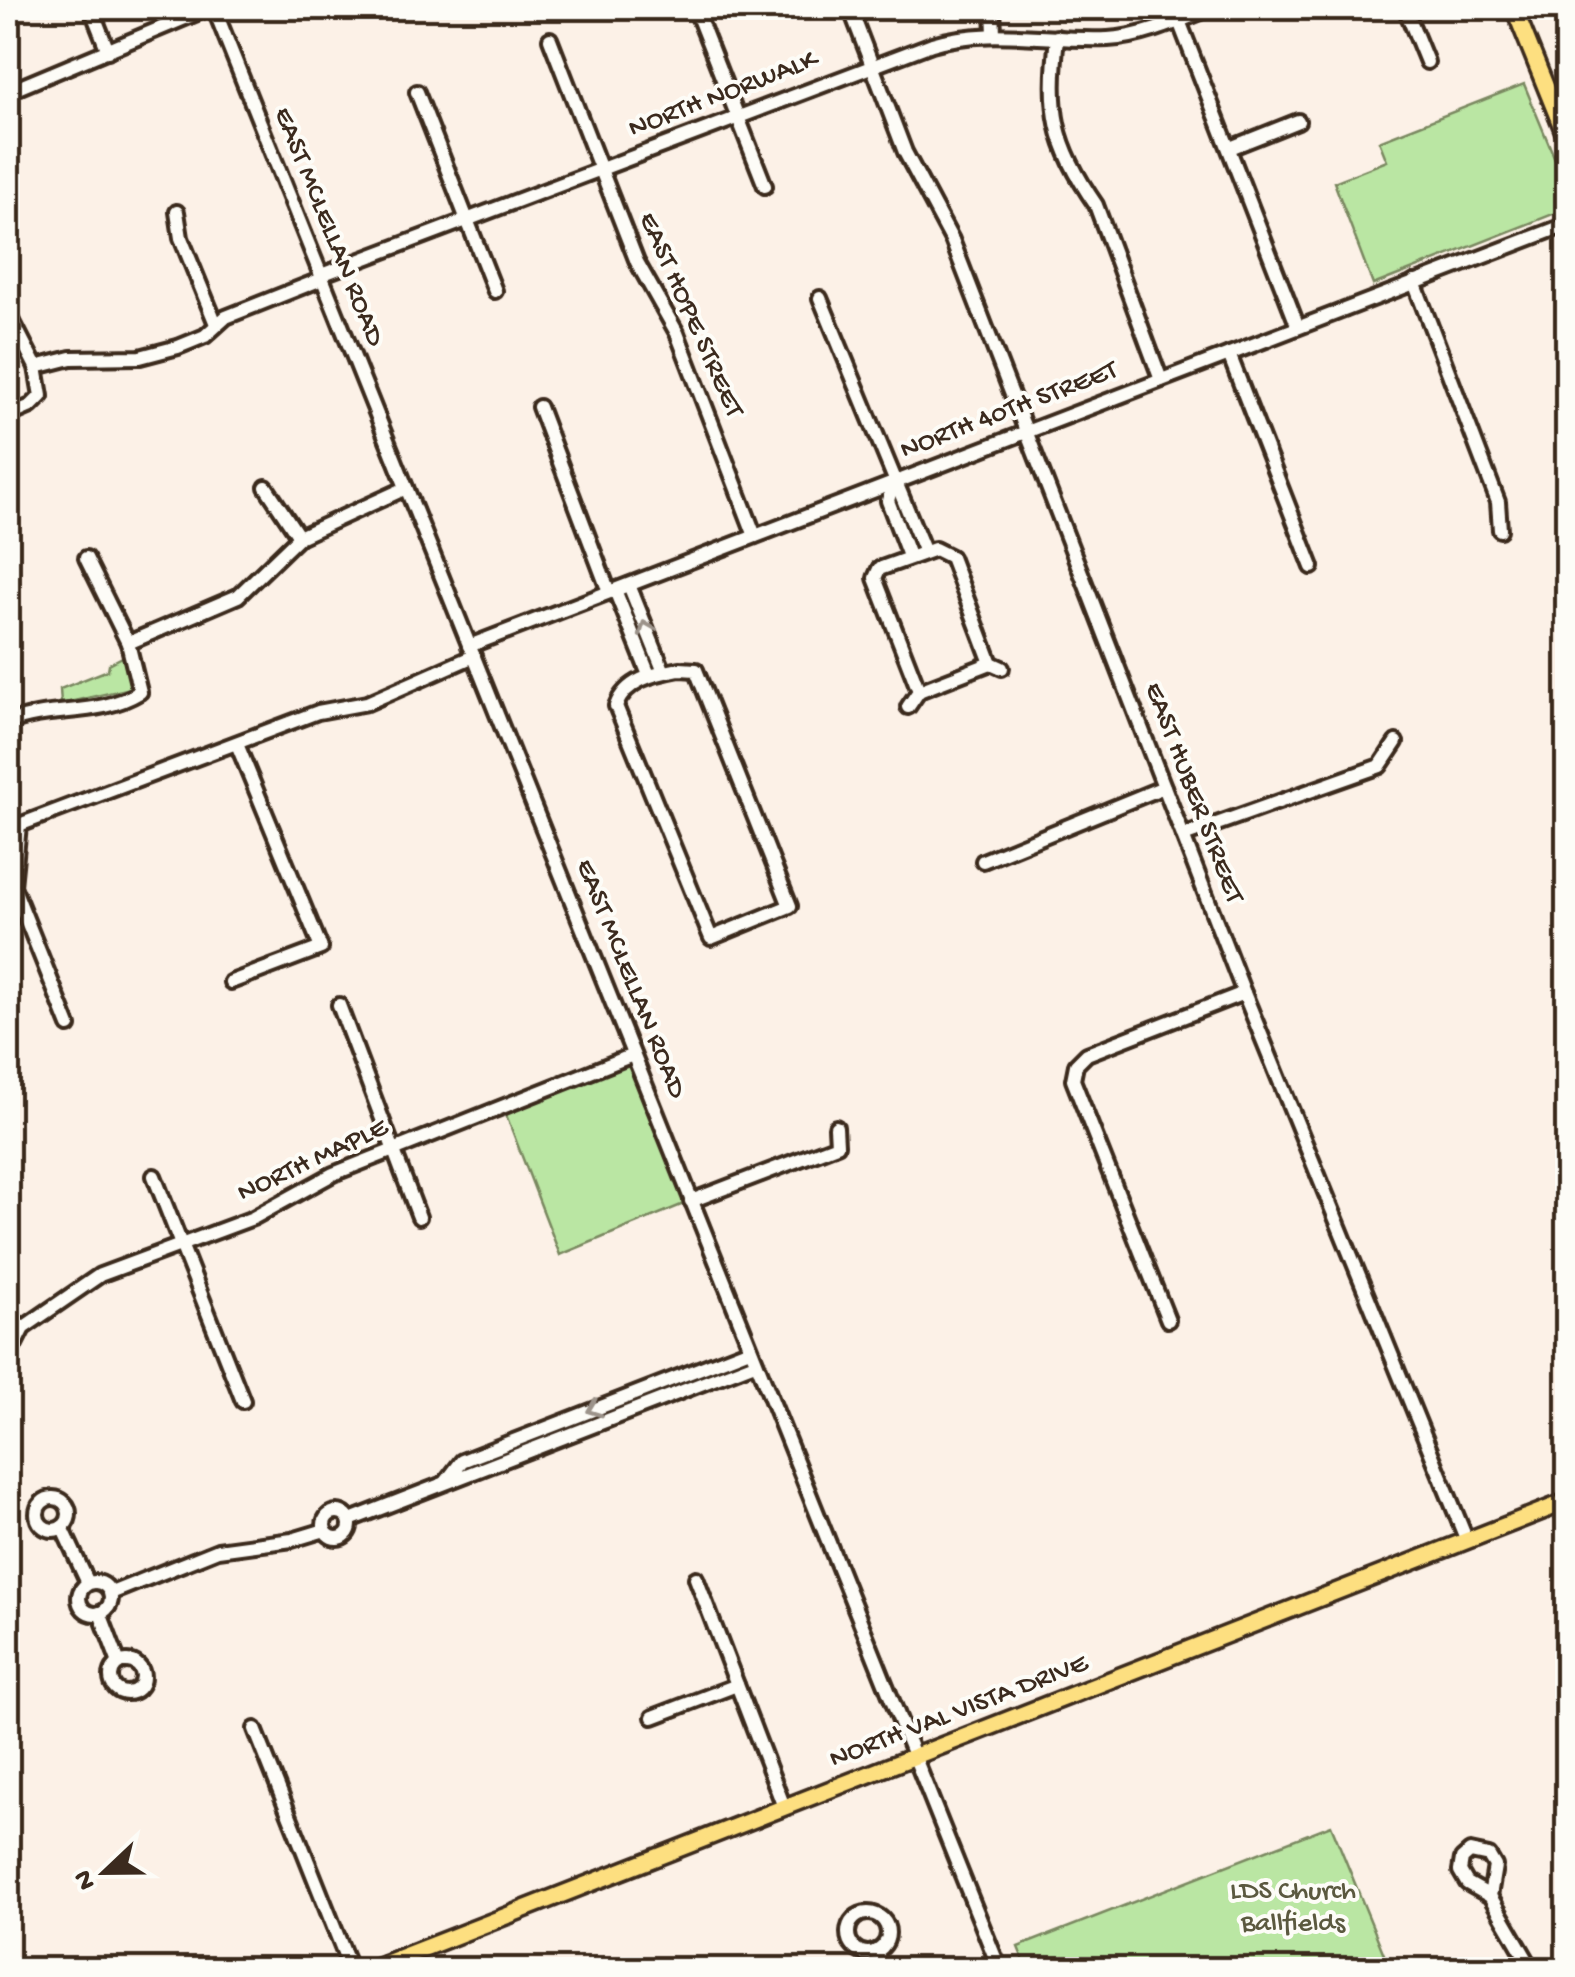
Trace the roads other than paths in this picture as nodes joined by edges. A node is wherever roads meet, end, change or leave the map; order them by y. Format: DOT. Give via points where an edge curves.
graph roads {
  1 [pos="91,8"];
  2 [pos="233,8"];
  3 [pos="696,8"];
  4 [pos="850,8"];
  5 [pos="993,8"];
  6 [pos="1212,8"];
  7 [pos="1406,8"];
  8 [pos="1514,8"];
  9 [pos="1561,8"];
  10 [pos="213,10"];
  11 [pos="1176,14"];
  12 [pos="1568,24"];
  13 [pos="994,34"];
  14 [pos="1057,36"];
  15 [pos="550,40"];
  16 [pos="108,50"];
  17 [pos="1427,62"];
  18 [pos="872,64"];
  19 [pos="8,92"];
  20 [pos="417,92"];
  21 [pos="737,116"];
  22 [pos="1298,121"];
  23 [pos="1568,142"];
  24 [pos="1230,148"];
  25 [pos="600,170"];
  26 [pos="765,186"];
  27 [pos="177,212"];
  28 [pos="468,220"];
  29 [pos="1568,224"];
  30 [pos="322,277"];
  31 [pos="1414,282"];
  32 [pos="495,291"];
  33 [pos="820,298"];
  34 [pos="8,312"];
  35 [pos="216,324"];
  36 [pos="1298,327"];
  37 [pos="1229,354"];
  38 [pos="36,367"];
  39 [pos="1161,380"];
  40 [pos="539,407"];
  41 [pos="8,416"];
  42 [pos="1029,431"];
  43 [pos="893,482"];
  44 [pos="266,486"];
  45 [pos="406,488"];
  46 [pos="915,527"];
  47 [pos="1500,530"];
  48 [pos="900,533"];
  49 [pos="756,536"];
  50 [pos="299,538"];
  51 [pos="924,550"];
  52 [pos="909,556"];
  53 [pos="86,558"];
  54 [pos="1312,567"];
  55 [pos="629,585"];
  56 [pos="612,591"];
  57 [pos="128,643"];
  58 [pos="472,651"];
  59 [pos="664,672"];
  60 [pos="649,675"];
  61 [pos="919,691"];
  62 [pos="908,707"];
  63 [pos="8,722"];
  64 [pos="1396,742"];
  65 [pos="238,744"];
  66 [pos="1164,787"];
  67 [pos="12,832"];
  68 [pos="1183,836"];
  69 [pos="984,861"];
  70 [pos="10,869"];
  71 [pos="231,982"];
  72 [pos="1244,993"];
  73 [pos="338,1005"];
  74 [pos="69,1026"];
  75 [pos="633,1055"];
  76 [pos="836,1127"];
  77 [pos="394,1150"];
  78 [pos="154,1176"];
  79 [pos="691,1201"];
  80 [pos="419,1217"];
  81 [pos="180,1244"];
  82 [pos="8,1316"];
  83 [pos="1168,1320"];
  84 [pos="23,1328"];
  85 [pos="753,1356"];
  86 [pos="8,1358"];
  87 [pos="699,1378"];
  88 [pos="654,1386"];
  89 [pos="660,1400"];
  90 [pos="243,1401"];
  91 [pos="513,1440"];
  92 [pos="519,1456"];
  93 [pos="446,1482"];
  94 [pos="1568,1501"];
  95 [pos="62,1527"];
  96 [pos="1467,1541"];
  97 [pos="696,1578"];
  98 [pos="88,1583"];
  99 [pos="111,1593"];
  100 [pos="100,1613"];
  101 [pos="120,1663"];
  102 [pos="738,1686"];
  103 [pos="654,1717"];
  104 [pos="254,1729"];
  105 [pos="913,1756"];
  106 [pos="784,1807"];
  107 [pos="1490,1896"];
  108 [pos="876,1951"];
  109 [pos="350,1970"];
  110 [pos="368,1970"];
  111 [pos="883,1970"];
  112 [pos="1000,1970"];
  113 [pos="1533,1970"];
  1 -- 16 [label="street"];
  2 -- 10 [label="street"];
  3 -- 21 [label="street"];
  4 -- 18 [label="street, EAST HUBER STREET"];
  5 -- 13 [label="street"];
  6 -- 11 [label="street, NORTH NORWALK"];
  7 -- 17 [label="street"];
  8 -- 23 [label="main road"];
  9 -- 12 [label="street"];
  10 -- 16 [label="street"];
  10 -- 30 [label="street, EAST MCLELLAN ROAD"];
  11 -- 14 [label="street, NORTH NORWALK" via="1113,39"];
  11 -- 24 [label="street"];
  13 -- 14 [label="street, NORTH NORWALK"];
  13 -- 18 [label="street, NORTH NORWALK" via="962,35"];
  14 -- 39 [label="street" via="1053,119 1096,205"];
  15 -- 25 [label="street, EAST HOPE STREET"];
  16 -- 19 [label="street"];
  18 -- 21 [label="street, NORTH NORWALK"];
  18 -- 42 [label="street, EAST HUBER STREET"];
  20 -- 28 [label="street"];
  21 -- 25 [label="street, NORTH NORWALK"];
  21 -- 26 [label="street"];
  22 -- 24 [label="street"];
  24 -- 36 [label="street"];
  25 -- 28 [label="street, NORTH NORWALK"];
  25 -- 49 [label="street, EAST HOPE STREET" via="636,262 677,333"];
  27 -- 35 [label="street"];
  28 -- 30 [label="street, NORTH NORWALK"];
  28 -- 32 [label="street"];
  29 -- 31 [label="street, NORTH 40TH STREET"];
  30 -- 35 [label="street, NORTH NORWALK"];
  30 -- 45 [label="street, EAST MCLELLAN ROAD"];
  31 -- 36 [label="street, NORTH 40TH STREET"];
  31 -- 47 [label="street" via="1498,502"];
  33 -- 43 [label="street"];
  34 -- 38 [label="street"];
  35 -- 38 [label="street, NORTH NORWALK" via="206,336 140,357 71,358"];
  36 -- 37 [label="street, NORTH 40TH STREET"];
  37 -- 39 [label="street, NORTH 40TH STREET"];
  37 -- 54 [label="street"];
  38 -- 41 [label="street" via="41,396"];
  39 -- 42 [label="street, NORTH 40TH STREET"];
  40 -- 56 [label="street"];
  42 -- 43 [label="street, NORTH 40TH STREET"];
  42 -- 66 [label="street, EAST HUBER STREET"];
  43 -- 46 [label="street"];
  43 -- 48 [label="street" via="888,501"];
  43 -- 49 [label="street, NORTH 40TH STREET"];
  44 -- 50 [label="street"];
  45 -- 50 [label="street"];
  45 -- 58 [label="street, EAST MCLELLAN ROAD"];
  46 -- 48 [label="street"];
  46 -- 51 [label="street"];
  48 -- 52 [label="street"];
  49 -- 55 [label="street, NORTH 40TH STREET"];
  50 -- 57 [label="street" via="238,596"];
  51 -- 52 [label="street"];
  51 -- 61 [label="street" via="946,552 956,564 996,666"];
  52 -- 61 [label="street" via="879,569 876,585"];
  53 -- 57 [label="street"];
  55 -- 56 [label="street, NORTH 40TH STREET"];
  59 -- 55 [label="street, one-way"];
  56 -- 58 [label="street, NORTH 40TH STREET"];
  56 -- 60 [label="street"];
  57 -- 63 [label="street" via="140,692 74,714"];
  58 -- 65 [label="street, NORTH 40TH STREET" via="366,702 318,712"];
  58 -- 75 [label="street, EAST MCLELLAN ROAD"];
  59 -- 60 [label="street"];
  59 -- 60 [label="street" via="696,670 790,906 711,938 616,706 621,693"];
  61 -- 62 [label="street"];
  64 -- 68 [label="street" via="1380,766"];
  65 -- 67 [label="street, NORTH 40TH STREET"];
  65 -- 71 [label="street" via="321,948"];
  66 -- 68 [label="street, EAST HUBER STREET"];
  66 -- 69 [label="street"];
  67 -- 70 [label="street"];
  68 -- 72 [label="street, EAST HUBER STREET"];
  70 -- 74 [label="street"];
  72 -- 83 [label="street" via="1087,1054 1076,1065 1073,1080"];
  72 -- 96 [label="street, EAST HUBER STREET"];
  73 -- 77 [label="street"];
  75 -- 77 [label="street, NORTH MAPLE"];
  75 -- 79 [label="street, EAST MCLELLAN ROAD"];
  76 -- 79 [label="street" via="837,1145"];
  77 -- 80 [label="street"];
  77 -- 81 [label="street, NORTH MAPLE" via="253,1218"];
  78 -- 81 [label="street"];
  79 -- 85 [label="street, EAST MCLELLAN ROAD"];
  81 -- 84 [label="street, NORTH MAPLE" via="100,1275"];
  81 -- 90 [label="street"];
  82 -- 84 [label="street"];
  84 -- 86 [label="street"];
  85 -- 87 [label="street"];
  85 -- 105 [label="street, EAST MCLELLAN ROAD"];
  87 -- 88 [label="street"];
  87 -- 89 [label="street"];
  88 -- 89 [label="street"];
  88 -- 91 [label="street, one-way"];
  89 -- 92 [label="street"];
  91 -- 92 [label="street"];
  91 -- 93 [label="street" via="462,1461"];
  92 -- 93 [label="street"];
  93 -- 99 [label="street" via="350,1520 332,1512 325,1530 218,1550"];
  94 -- 96 [label="main road, NORTH VAL VISTA DRIVE"];
  95 -- 98 [label="street"];
  96 -- 105 [label="main road, NORTH VAL VISTA DRIVE"];
  97 -- 102 [label="street"];
  98 -- 99 [label="street" via="104,1584"];
  98 -- 100 [label="street" via="80,1605"];
  99 -- 100 [label="street"];
  100 -- 101 [label="street"];
  102 -- 103 [label="street"];
  102 -- 106 [label="street"];
  104 -- 109 [label="street"];
  105 -- 106 [label="main road, NORTH VAL VISTA DRIVE"];
  105 -- 112 [label="street, EAST MCLELLAN ROAD"];
  106 -- 110 [label="main road, NORTH VAL VISTA DRIVE"];
  107 -- 113 [label="street"];
  108 -- 111 [label="street"];
}
